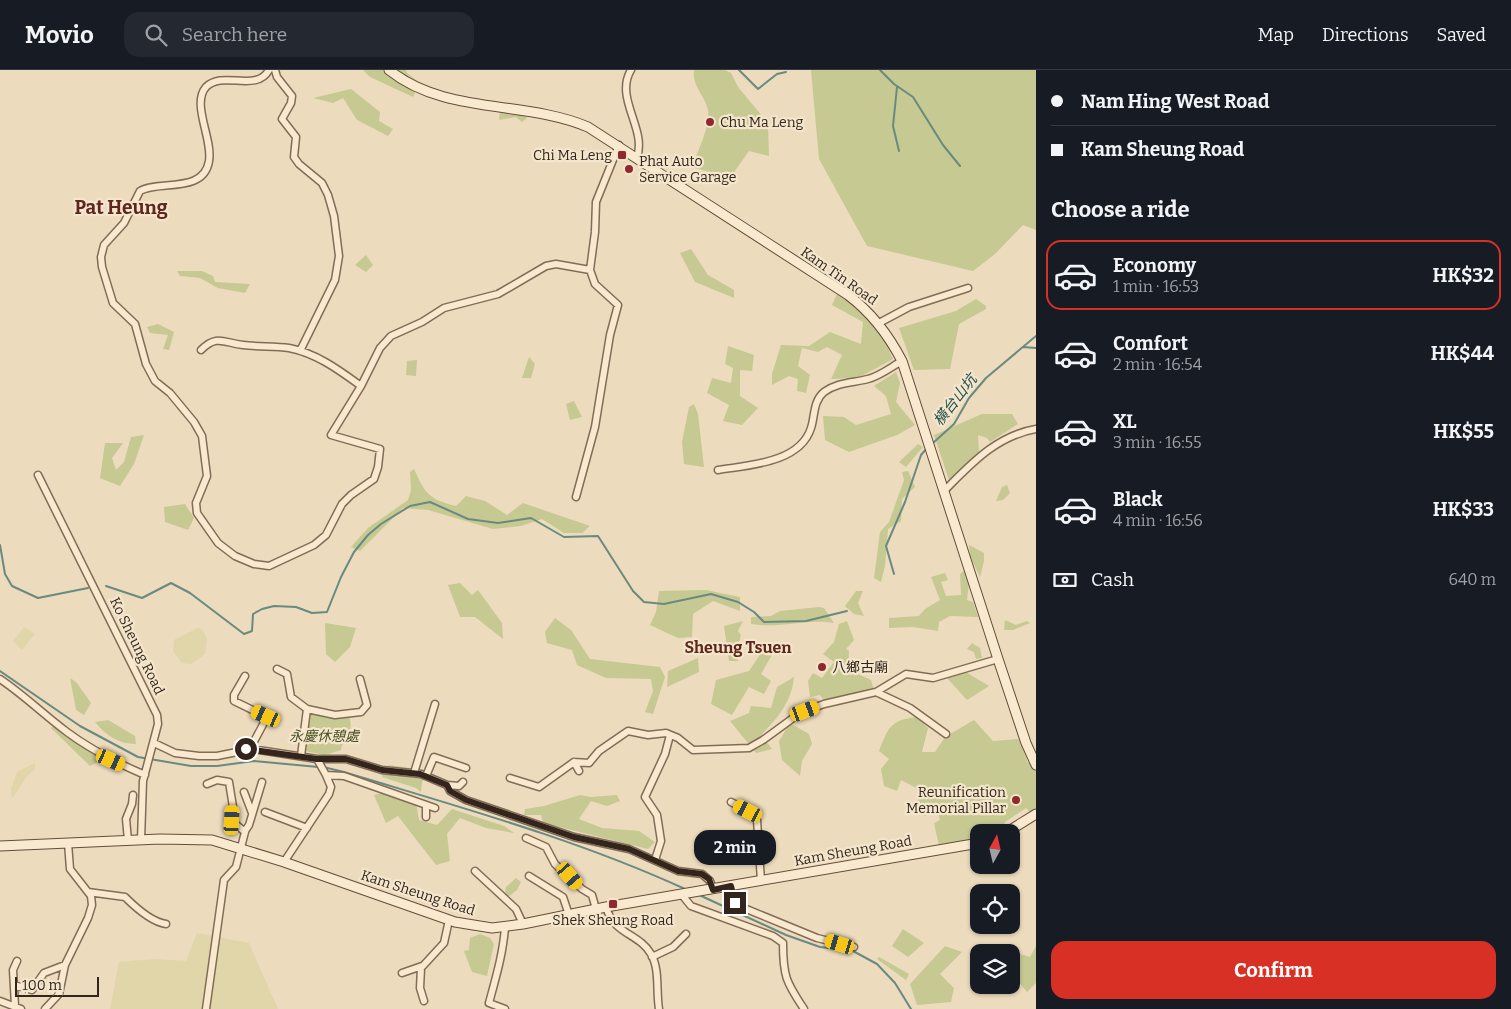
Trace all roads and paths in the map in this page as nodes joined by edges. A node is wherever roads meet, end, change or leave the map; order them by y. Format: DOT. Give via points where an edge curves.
graph roads {
  1 [pos="269,70"];
  2 [pos="275,70"];
  3 [pos="389,70"];
  4 [pos="631,70"];
  5 [pos="619,145"];
  6 [pos="637,158"];
  7 [pos="590,270"];
  8 [pos="968,288"];
  9 [pos="879,323"];
  10 [pos="201,350"];
  11 [pos="300,351"];
  12 [pos="902,361"];
  13 [pos="361,386"];
  14 [pos="1036,429"];
  15 [pos="718,470"];
  16 [pos="38,475"];
  17 [pos="944,492"];
  18 [pos="576,497"];
  19 [pos="998,660"];
  20 [pos="277,670"];
  21 [pos="245,676"];
  22 [pos="0,679"];
  23 [pos="360,679"];
  24 [pos="876,692"];
  25 [pos="435,704"];
  26 [pos="307,708"];
  27 [pos="946,734"];
  28 [pos="670,735"];
  29 [pos="154,743"];
  30 [pos="250,749"];
  31 [pos="301,756"];
  32 [pos="318,760"];
  33 [pos="574,762"];
  34 [pos="1036,765"];
  35 [pos="466,768"];
  36 [pos="579,771"];
  37 [pos="145,772"];
  38 [pos="324,773"];
  39 [pos="414,773"];
  40 [pos="426,776"];
  41 [pos="510,778"];
  42 [pos="262,782"];
  43 [pos="463,782"];
  44 [pos="207,784"];
  45 [pos="447,785"];
  46 [pos="244,792"];
  47 [pos="133,795"];
  48 [pos="731,802"];
  49 [pos="426,805"];
  50 [pos="435,808"];
  51 [pos="265,812"];
  52 [pos="252,813"];
  53 [pos="1036,814"];
  54 [pos="426,817"];
  55 [pos="1020,824"];
  56 [pos="307,828"];
  57 [pos="245,831"];
  58 [pos="526,838"];
  59 [pos="128,840"];
  60 [pos="142,840"];
  61 [pos="68,843"];
  62 [pos="970,844"];
  63 [pos="0,846"];
  64 [pos="240,848"];
  65 [pos="655,860"];
  66 [pos="284,862"];
  67 [pos="476,871"];
  68 [pos="529,876"];
  69 [pos="762,880"];
  70 [pos="731,886"];
  71 [pos="709,890"];
  72 [pos="88,892"];
  73 [pos="683,895"];
  74 [pos="606,907"];
  75 [pos="596,909"];
  76 [pos="568,915"];
  77 [pos="449,920"];
  78 [pos="166,924"];
  79 [pos="523,924"];
  80 [pos="505,927"];
  81 [pos="686,934"];
  82 [pos="854,946"];
  83 [pos="652,957"];
  84 [pos="17,961"];
  85 [pos="65,965"];
  86 [pos="422,966"];
  87 [pos="402,974"];
  88 [pos="14,985"];
  89 [pos="0,1001"];
  90 [pos="424,1001"];
  91 [pos="18,1008"];
  92 [pos="45,1009"];
  93 [pos="206,1009"];
  94 [pos="505,1009"];
  95 [pos="660,1009"];
  96 [pos="804,1009"];
  1 -- 13 [label="street" via="258,79 218,79 203,90 200,107 207,135 208,165 194,179 177,186 145,188 135,196 124,223 102,250 102,267 119,310 135,324 146,364 155,381 170,393 202,436 207,476 196,503 198,513 218,544 235,556 269,566 320,540 342,504 376,475 380,449 331,435"];
  2 -- 11 [label="street" via="292,96 282,119 296,137 294,157 325,189 331,202 337,236 335,280"];
  3 -- 5 [label="main road, Kam Tin Road" via="419,89 444,97 569,120"];
  4 -- 6 [label="street" via="626,84 641,144"];
  5 -- 6 [label="main road, Kam Tin Road"];
  5 -- 7 [label="street" via="596,202"];
  6 -- 9 [label="main road, Kam Tin Road" via="848,295"];
  7 -- 13 [label="street" via="550,264 498,294 439,310 391,336 380,348"];
  7 -- 18 [label="street" via="596,284 618,305 607,351 596,427"];
  8 -- 9 [label="street" via="909,307"];
  9 -- 12 [label="main road, Kam Tin Road"];
  10 -- 11 [label="street" via="209,342 218,340"];
  11 -- 13 [label="street" via="331,365"];
  12 -- 15 [label="street" via="873,377 824,392 818,400 808,435 793,452"];
  12 -- 17 [label="main road, Kam Tin Road"];
  14 -- 17 [label="street" via="994,445"];
  16 -- 29 [label="street, Ko Sheung Road" via="157,715"];
  17 -- 19 [label="main road, Kam Tin Road"];
  19 -- 24 [label="street" via="933,678 906,674"];
  19 -- 34 [label="main road, Kam Tin Road"];
  20 -- 26 [label="street" via="288,676 291,697"];
  21 -- 30 [label="street" via="234,701 267,718"];
  22 -- 37 [label="street" via="89,747 111,760"];
  23 -- 26 [label="street" via="366,705 361,712 335,715"];
  24 -- 27 [label="street" via="910,708"];
  24 -- 28 [label="street" via="800,713 749,748 693,750"];
  25 -- 39 [label="street"];
  26 -- 31 [label="street"];
  28 -- 33 [label="street" via="628,731 599,751 589,763"];
  28 -- 65 [label="street" via="645,798 657,812 659,823 660,844"];
  29 -- 30 [label="street" via="175,753 199,756"];
  29 -- 37 [label="street, Ko Sheung Road"];
  30 -- 31 [label="street"];
  31 -- 32 [label="street"];
  32 -- 38 [label="street"];
  32 -- 39 [label="street" via="346,759 382,770"];
  33 -- 36 [label="street"];
  33 -- 41 [label="street" via="539,787"];
  35 -- 40 [label="street" via="434,757"];
  37 -- 60 [label="street, Ko Sheung Road"];
  38 -- 49 [label="street" via="344,776"];
  38 -- 56 [label="street" via="331,787 329,794"];
  39 -- 40 [label="street"];
  40 -- 45 [label="street"];
  42 -- 52 [label="street"];
  43 -- 45 [label="street" via="459,786"];
  44 -- 57 [label="street" via="217,780 229,782 233,822"];
  45 -- 65 [label="street" via="450,791 466,800 574,837 624,847"];
  46 -- 52 [label="street"];
  47 -- 59 [label="street" via="126,819"];
  48 -- 69 [label="street" via="757,820"];
  49 -- 50 [label="street"];
  49 -- 54 [label="street"];
  51 -- 56 [label="street"];
  52 -- 57 [label="street"];
  53 -- 55 [label="main road"];
  56 -- 66 [label="street"];
  57 -- 64 [label="street"];
  58 -- 75 [label="street" via="546,847 555,864 592,895"];
  59 -- 60 [label="main road, Kam Sheung Road"];
  59 -- 61 [label="main road, Kam Sheung Road"];
  60 -- 64 [label="main road, Kam Sheung Road" via="198,838"];
  61 -- 63 [label="main road, Kam Sheung Road"];
  61 -- 72 [label="street" via="70,869"];
  62 -- 69 [label="main road, Kam Sheung Road"];
  64 -- 66 [label="main road, Kam Sheung Road"];
  64 -- 93 [label="street" via="236,867 224,880"];
  65 -- 71 [label="street" via="678,871 702,874 709,879"];
  66 -- 77 [label="main road, Kam Sheung Road"];
  67 -- 79 [label="street" via="516,909"];
  68 -- 76 [label="street" via="563,897"];
  69 -- 70 [label="main road, Kam Sheung Road"];
  70 -- 71 [label="main road, Kam Sheung Road"];
  70 -- 82 [label="street" via="734,901 739,906 817,938"];
  71 -- 73 [label="main road, Kam Sheung Road"];
  72 -- 78 [label="street" via="125,896 134,907"];
  72 -- 85 [label="street" via="92,902 90,912"];
  73 -- 74 [label="main road, Kam Sheung Road"];
  73 -- 96 [label="street" via="691,906 783,943 787,984"];
  74 -- 75 [label="main road, Kam Sheung Road"];
  74 -- 83 [label="street" via="612,923 643,945"];
  75 -- 76 [label="main road, Kam Sheung Road"];
  76 -- 79 [label="main road, Kam Sheung Road"];
  77 -- 80 [label="main road, Kam Sheung Road" via="477,927"];
  77 -- 86 [label="street" via="444,943"];
  79 -- 80 [label="main road, Kam Sheung Road"];
  80 -- 94 [label="street" via="503,953 498,961 499,972 489,1003"];
  81 -- 83 [label="street" via="673,948"];
  83 -- 95 [label="street"];
  84 -- 88 [label="street" via="13,970"];
  85 -- 88 [label="street" via="47,971 32,990"];
  85 -- 92 [label="street" via="59,994"];
  86 -- 87 [label="street"];
  86 -- 90 [label="street" via="420,982"];
  88 -- 91 [label="street"];
  89 -- 91 [label="street"];
}
